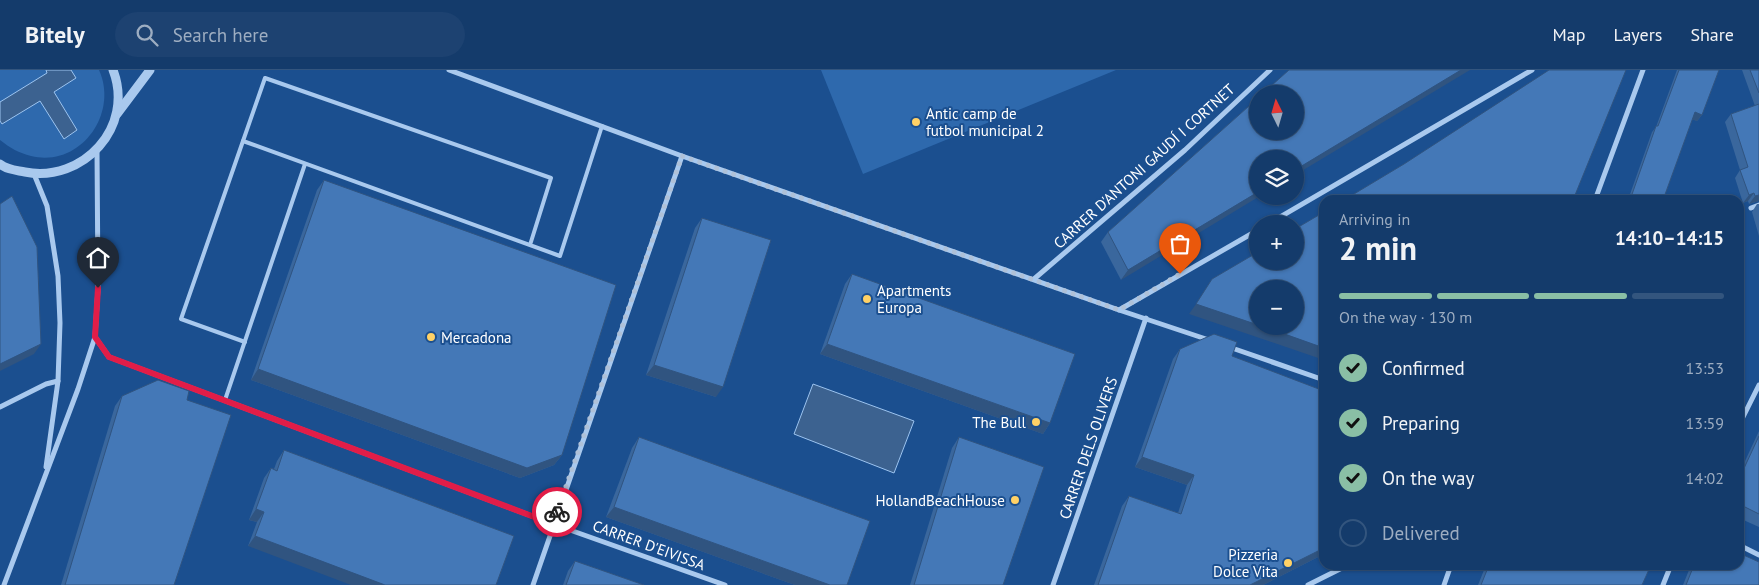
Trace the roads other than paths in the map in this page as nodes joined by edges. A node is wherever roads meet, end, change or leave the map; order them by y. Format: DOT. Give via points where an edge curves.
graph roads {
  1 [pos="113,70"];
  2 [pos="150,70"];
  3 [pos="449,70"];
  4 [pos="1270,70"];
  5 [pos="1532,70"];
  6 [pos="1643,70"];
  7 [pos="117,114"];
  8 [pos="602,126"];
  9 [pos="243,141"];
  10 [pos="97,150"];
  11 [pos="682,156"];
  12 [pos="305,164"];
  13 [pos="2,169"];
  14 [pos="34,174"];
  15 [pos="1597,195"];
  16 [pos="1759,205"];
  17 [pos="1751,208"];
  18 [pos="1283,215"];
  19 [pos="1249,235"];
  20 [pos="530,245"];
  21 [pos="1034,279"];
  22 [pos="1119,310"];
  23 [pos="1146,318"];
  24 [pos="95,337"];
  25 [pos="1212,341"];
  26 [pos="245,342"];
  27 [pos="1221,344"];
  28 [pos="1319,378"];
  29 [pos="58,381"];
  30 [pos="1759,385"];
  31 [pos="225,400"];
  32 [pos="0,407"];
  33 [pos="1744,415"];
  34 [pos="44,476"];
  35 [pos="553,524"];
  36 [pos="1744,548"];
  37 [pos="1759,555"];
  38 [pos="1338,570"];
  39 [pos="1449,570"];
  40 [pos="1669,570"];
  41 [pos="4,585"];
  42 [pos="532,585"];
  43 [pos="725,585"];
  44 [pos="1053,585"];
  45 [pos="1308,585"];
  46 [pos="1444,585"];
  47 [pos="1663,585"];
  1 -- 7 [label="street" via="117,81"];
  2 -- 7 [label="street"];
  3 -- 8 [label="street"];
  4 -- 21 [label="street, CARRER D'ANTONI GAUDÍ I CORTNET" via="1185,150"];
  5 -- 18 [label="street"];
  6 -- 15 [label="street"];
  7 -- 10 [label="street" via="111,130"];
  8 -- 11 [label="street"];
  8 -- 20 [label="lane" via="560,256"];
  9 -- 12 [label="lane"];
  9 -- 20 [label="lane" via="265,78 551,178"];
  9 -- 26 [label="lane" via="181,319"];
  10 -- 14 [label="street" via="78,164 58,172"];
  10 -- 24 [label="street"];
  11 -- 21 [label="street"];
  11 -- 35 [label="street"];
  12 -- 20 [label="lane"];
  12 -- 26 [label="lane"];
  13 -- 14 [label="street"];
  14 -- 29 [label="street" via="47,206 58,276"];
  16 -- 17 [label="street"];
  19 -- 22 [label="street"];
  21 -- 22 [label="street"];
  22 -- 23 [label="street"];
  23 -- 25 [label="street"];
  23 -- 44 [label="street, CARRER DELS OLIVERS"];
  24 -- 31 [label="street, CARRER D'EIVISSA" via="109,357"];
  24 -- 34 [label="street"];
  26 -- 31 [label="lane"];
  27 -- 28 [label="street"];
  29 -- 32 [label="street"];
  29 -- 34 [label="street"];
  30 -- 33 [label="street"];
  31 -- 35 [label="street, CARRER D'EIVISSA"];
  34 -- 41 [label="street"];
  35 -- 42 [label="street"];
  35 -- 43 [label="street, CARRER D'EIVISSA"];
  36 -- 37 [label="street"];
  38 -- 45 [label="street"];
  39 -- 46 [label="street"];
  40 -- 47 [label="street"];
}
